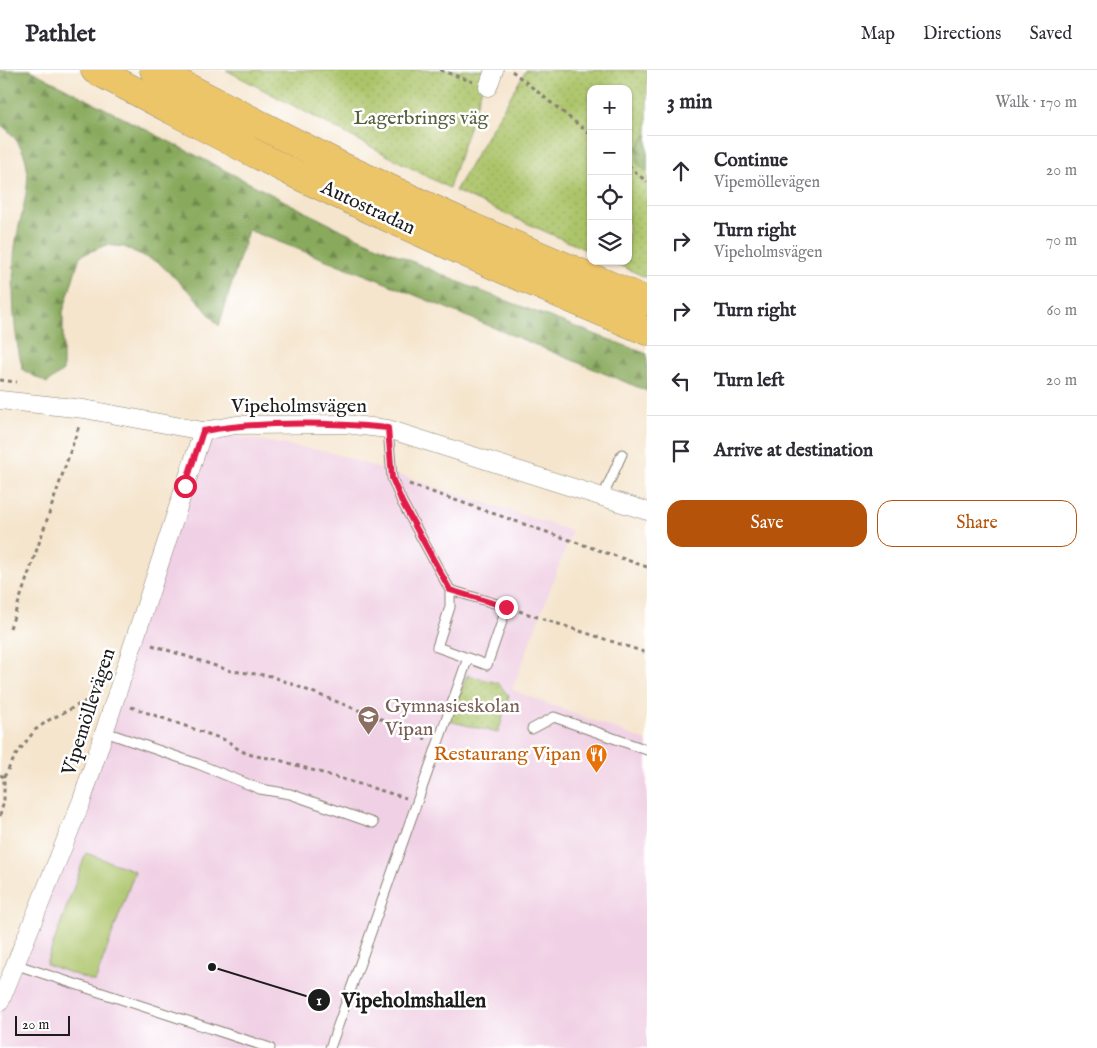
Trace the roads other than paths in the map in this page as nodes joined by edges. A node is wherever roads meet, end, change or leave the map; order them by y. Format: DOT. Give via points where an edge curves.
graph roads {
  1 [pos="95,70"];
  2 [pos="154,70"];
  3 [pos="494,70"];
  4 [pos="488,87"];
  5 [pos="647,301"];
  6 [pos="647,332"];
  7 [pos="0,400"];
  8 [pos="388,428"];
  9 [pos="203,431"];
  10 [pos="622,454"];
  11 [pos="603,496"];
  12 [pos="647,511"];
  13 [pos="450,590"];
  14 [pos="468,658"];
  15 [pos="532,729"];
  16 [pos="105,732"];
  17 [pos="647,750"];
  18 [pos="373,823"];
  19 [pos="14,964"];
  20 [pos="0,1002"];
  21 [pos="270,1048"];
  22 [pos="330,1048"];
  1 -- 6 [label="highway, Autostradan" via="338,194"];
  2 -- 5 [label="highway, Autostradan" via="343,167 472,227"];
  3 -- 4 [label="street"];
  7 -- 9 [label="street, Vipeholmsvägen" via="84,409"];
  8 -- 9 [label="street, Vipeholmsvägen" via="345,424 236,425"];
  8 -- 11 [label="street, Vipeholmsvägen"];
  8 -- 13 [label="lane" via="392,478"];
  9 -- 16 [label="street, Vipemöllevägen"];
  10 -- 11 [label="lane"];
  11 -- 12 [label="street, Vipeholmsvägen"];
  13 -- 14 [label="lane" via="450,607 437,647"];
  13 -- 14 [label="lane" via="506,607 487,665"];
  14 -- 22 [label="lane"];
  15 -- 17 [label="lane" via="554,717"];
  16 -- 18 [label="lane" via="198,764 260,790 290,794"];
  16 -- 19 [label="street, Vipemöllevägen" via="82,800"];
  19 -- 20 [label="street, Vipemöllevägen"];
  19 -- 21 [label="lane"];
}
